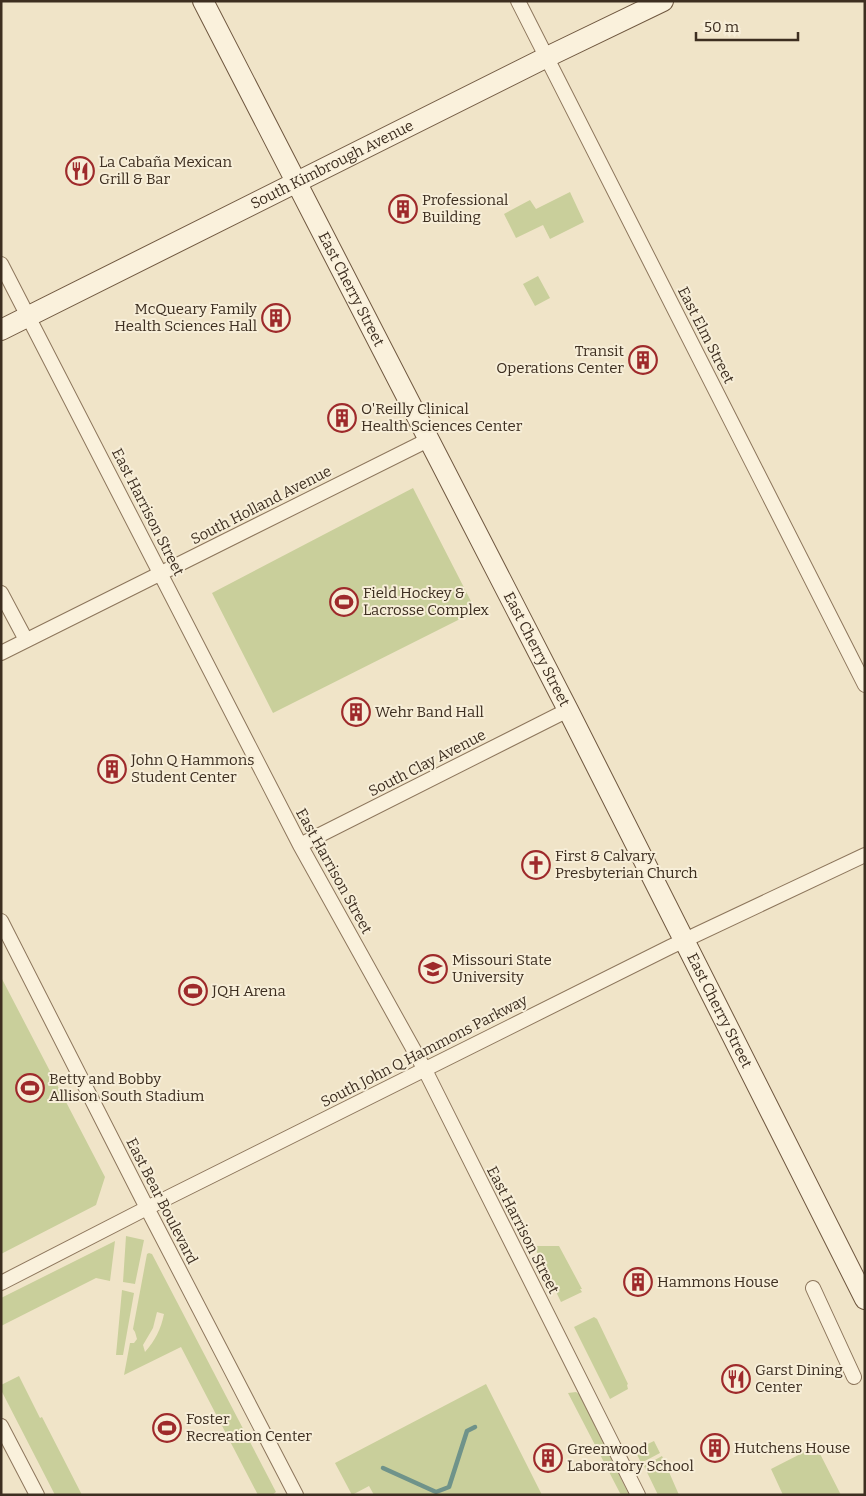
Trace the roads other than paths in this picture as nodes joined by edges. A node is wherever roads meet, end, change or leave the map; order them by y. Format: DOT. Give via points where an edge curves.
graph roads {
  1 [pos="203,1"];
  2 [pos="518,1"];
  3 [pos="663,1"];
  4 [pos="547,57"];
  5 [pos="296,183"];
  6 [pos="1,264"];
  7 [pos="28,317"];
  8 [pos="1,330"];
  9 [pos="428,440"];
  10 [pos="161,573"];
  11 [pos="1,593"];
  12 [pos="26,640"];
  13 [pos="1,653"];
  14 [pos="865,685"];
  15 [pos="568,710"];
  16 [pos="300,844"];
  17 [pos="865,855"];
  18 [pos="1,921"];
  19 [pos="684,940"];
  20 [pos="425,1070"];
  21 [pos="147,1208"];
  22 [pos="1,1283"];
  23 [pos="813,1288"];
  24 [pos="865,1299"];
  25 [pos="854,1377"];
  26 [pos="1,1426"];
  27 [pos="37,1495"];
  28 [pos="296,1495"];
  29 [pos="638,1495"];
  1 -- 5 [label="street, East Cherry Street"];
  2 -- 4 [label="street, East Elm Street"];
  3 -- 4 [label="street, South Kimbrough Avenue"];
  4 -- 5 [label="street, South Kimbrough Avenue"];
  4 -- 14 [label="street, East Elm Street"];
  5 -- 7 [label="street, South Kimbrough Avenue"];
  5 -- 9 [label="street, East Cherry Street"];
  6 -- 7 [label="street, East Harrison Street"];
  7 -- 8 [label="street, South Kimbrough Avenue"];
  7 -- 10 [label="street, East Harrison Street"];
  9 -- 10 [label="street, South Holland Avenue"];
  9 -- 15 [label="street, East Cherry Street"];
  10 -- 12 [label="street, South Holland Avenue"];
  10 -- 16 [label="street, East Harrison Street"];
  11 -- 12 [label="street"];
  12 -- 13 [label="street, South Holland Avenue"];
  15 -- 16 [label="street, South Clay Avenue"];
  15 -- 19 [label="street, East Cherry Street"];
  16 -- 20 [label="street, East Harrison Street"];
  17 -- 19 [label="street, South John Q Hammons Parkway"];
  18 -- 21 [label="street, East Bear Boulevard"];
  19 -- 20 [label="street, South John Q Hammons Parkway"];
  19 -- 24 [label="street, East Cherry Street"];
  20 -- 21 [label="street, South John Q Hammons Parkway"];
  20 -- 29 [label="street, East Harrison Street"];
  21 -- 22 [label="street, South John Q Hammons Parkway"];
  21 -- 28 [label="street, East Bear Boulevard"];
  23 -- 25 [label="street"];
  26 -- 27 [label="street"];
}
